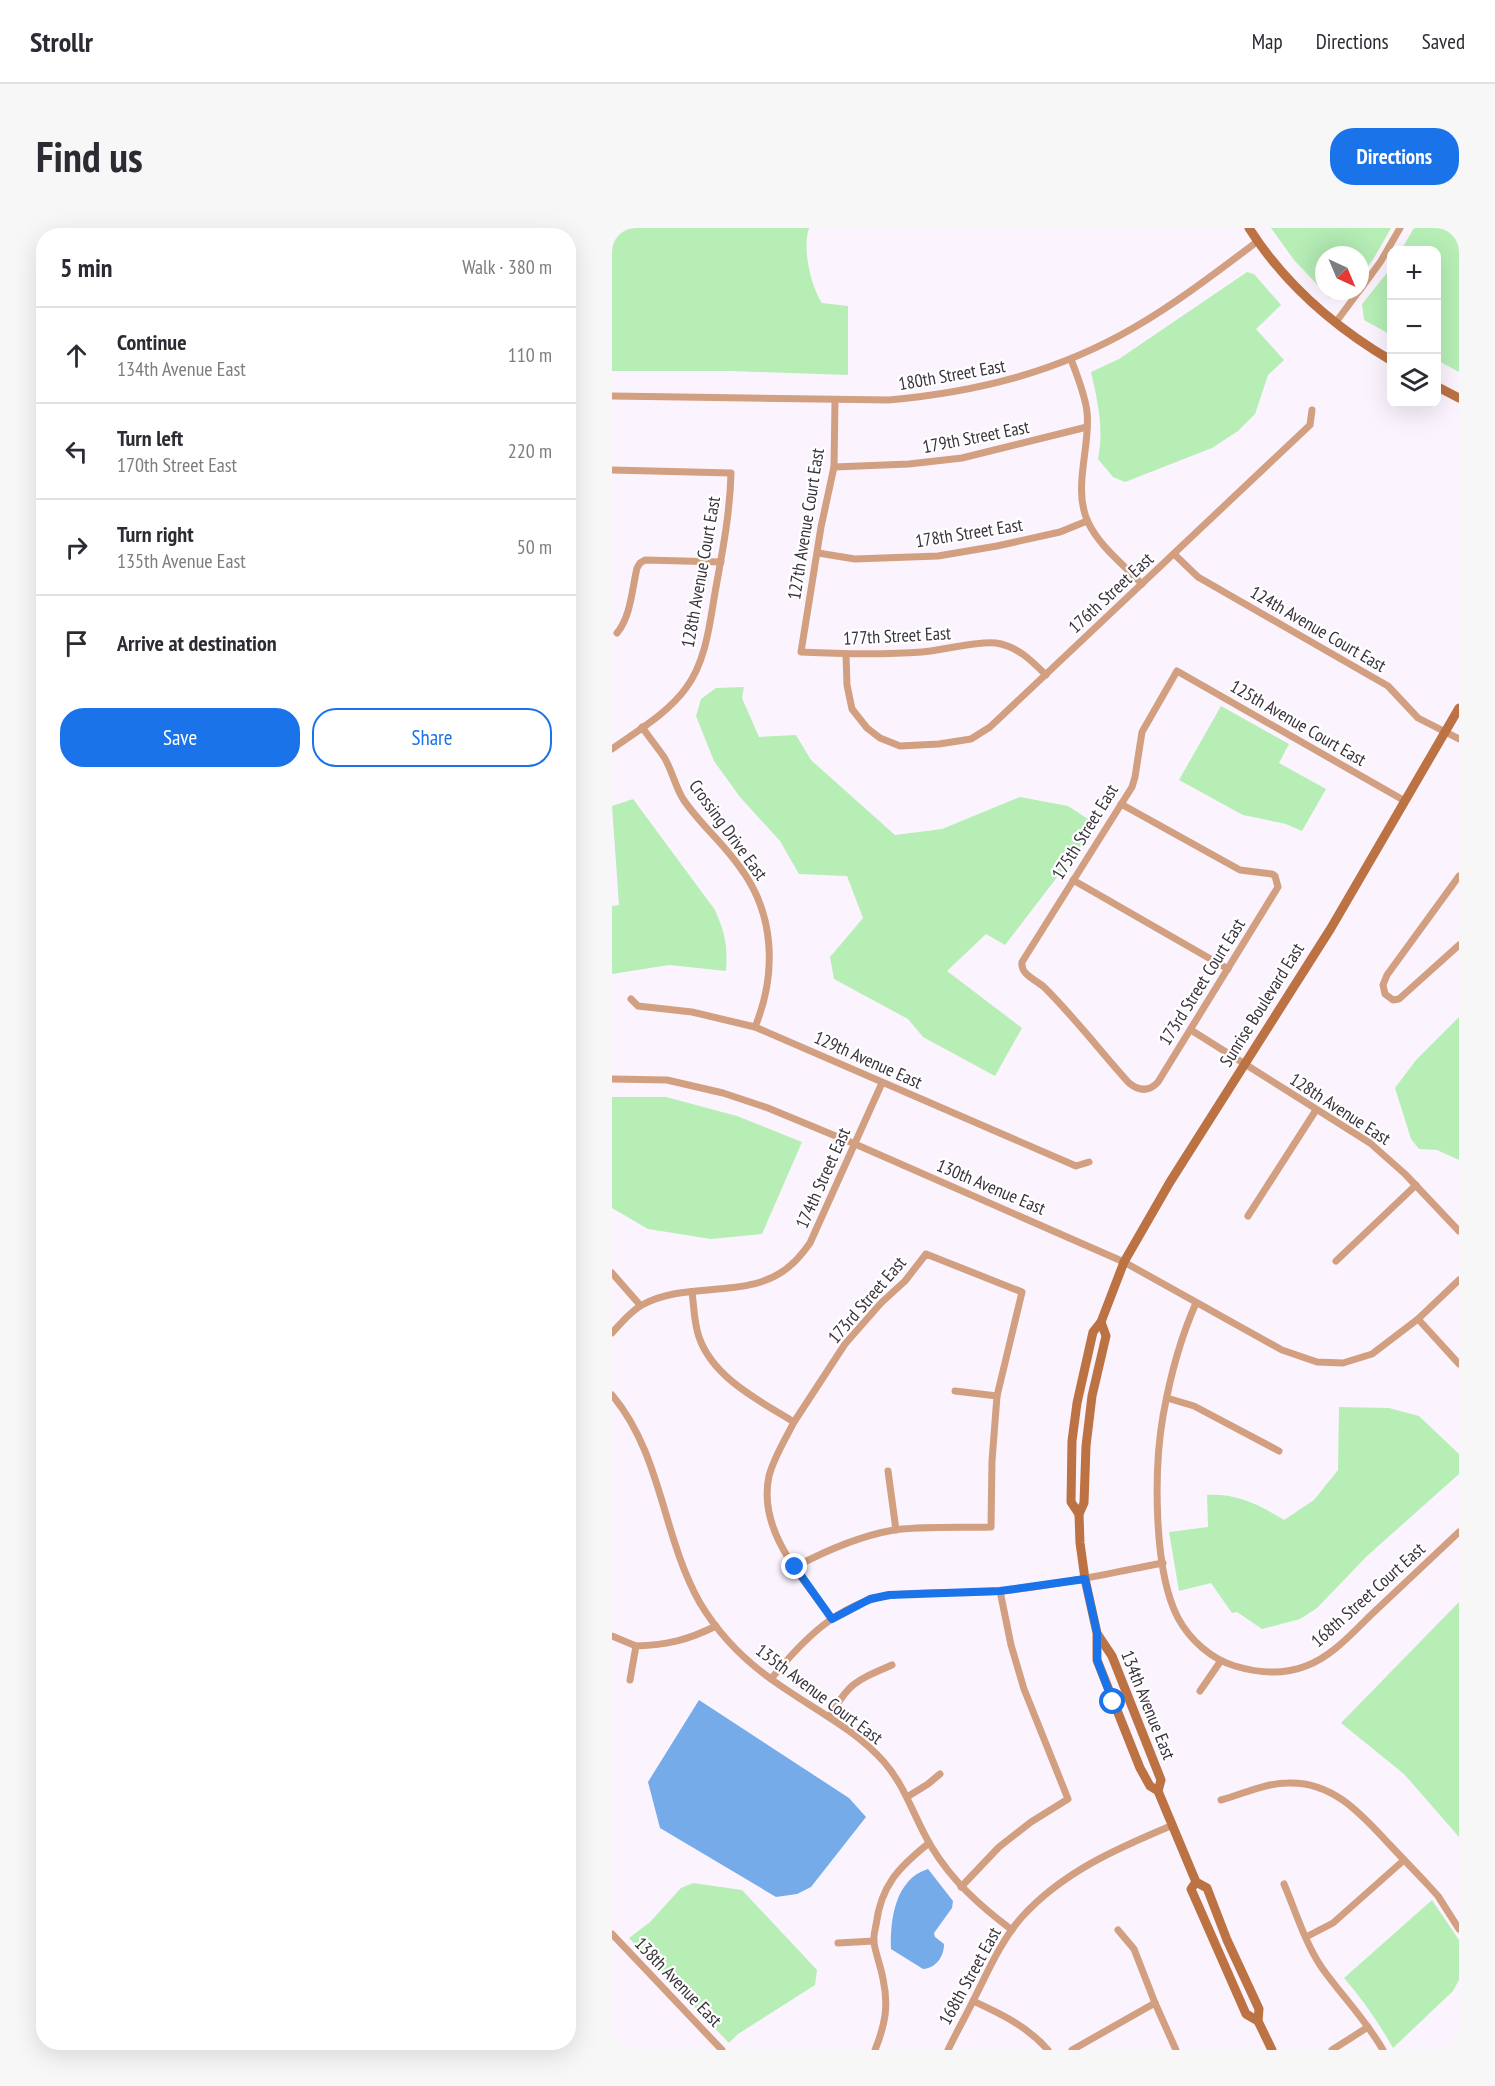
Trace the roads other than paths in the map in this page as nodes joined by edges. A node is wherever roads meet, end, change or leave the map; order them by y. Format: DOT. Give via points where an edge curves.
graph roads {
  1 [pos="1249,228"];
  2 [pos="1400,228"];
  3 [pos="1258,241"];
  4 [pos="1369,278"];
  5 [pos="1353,300"];
  6 [pos="1336,322"];
  7 [pos="1387,358"];
  8 [pos="1071,359"];
  9 [pos="1441,388"];
  10 [pos="612,396"];
  11 [pos="1459,398"];
  12 [pos="835,400"];
  13 [pos="1312,410"];
  14 [pos="1087,427"];
  15 [pos="834,467"];
  16 [pos="612,470"];
  17 [pos="1087,521"];
  18 [pos="818,554"];
  19 [pos="1174,554"];
  20 [pos="721,562"];
  21 [pos="1142,584"];
  22 [pos="617,633"];
  23 [pos="801,652"];
  24 [pos="846,655"];
  25 [pos="1177,671"];
  26 [pos="1046,675"];
  27 [pos="1459,708"];
  28 [pos="642,727"];
  29 [pos="1446,732"];
  30 [pos="1459,739"];
  31 [pos="612,749"];
  32 [pos="1405,801"];
  33 [pos="1121,804"];
  34 [pos="1459,876"];
  35 [pos="1073,880"];
  36 [pos="1459,945"];
  37 [pos="1228,969"];
  38 [pos="631,999"];
  39 [pos="756,1027"];
  40 [pos="1191,1030"];
  41 [pos="1244,1064"];
  42 [pos="612,1079"];
  43 [pos="882,1083"];
  44 [pos="1148,1089"];
  45 [pos="1316,1110"];
  46 [pos="855,1144"];
  47 [pos="1089,1162"];
  48 [pos="1416,1185"];
  49 [pos="1248,1216"];
  50 [pos="1459,1231"];
  51 [pos="1336,1261"];
  52 [pos="1124,1262"];
  53 [pos="612,1273"];
  54 [pos="1459,1280"];
  55 [pos="692,1292"];
  56 [pos="1196,1303"];
  57 [pos="640,1305"];
  58 [pos="1418,1319"];
  59 [pos="1101,1322"];
  60 [pos="612,1333"];
  61 [pos="1459,1364"];
  62 [pos="955,1391"];
  63 [pos="612,1395"];
  64 [pos="997,1396"];
  65 [pos="1167,1398"];
  66 [pos="794,1422"];
  67 [pos="1279,1451"];
  68 [pos="888,1471"];
  69 [pos="1079,1514"];
  70 [pos="896,1530"];
  71 [pos="1459,1532"];
  72 [pos="1163,1563"];
  73 [pos="795,1567"];
  74 [pos="1085,1579"];
  75 [pos="1000,1591"];
  76 [pos="832,1619"];
  77 [pos="716,1626"];
  78 [pos="1097,1633"];
  79 [pos="612,1636"];
  80 [pos="636,1646"];
  81 [pos="1220,1662"];
  82 [pos="892,1665"];
  83 [pos="771,1679"];
  84 [pos="630,1680"];
  85 [pos="1200,1691"];
  86 [pos="829,1717"];
  87 [pos="940,1774"];
  88 [pos="1154,1789"];
  89 [pos="907,1797"];
  90 [pos="1221,1800"];
  91 [pos="1173,1825"];
  92 [pos="929,1843"];
  93 [pos="1404,1860"];
  94 [pos="1196,1882"];
  95 [pos="1284,1884"];
  96 [pos="961,1887"];
  97 [pos="1459,1929"];
  98 [pos="1012,1930"];
  99 [pos="1118,1930"];
  100 [pos="612,1934"];
  101 [pos="1306,1937"];
  102 [pos="874,1941"];
  103 [pos="837,1943"];
  104 [pos="973,2001"];
  105 [pos="1155,2003"];
  106 [pos="1258,2021"];
  107 [pos="1368,2027"];
  108 [pos="722,2050"];
  109 [pos="875,2050"];
  110 [pos="948,2050"];
  111 [pos="1048,2050"];
  112 [pos="1072,2050"];
  113 [pos="1176,2050"];
  114 [pos="1272,2050"];
  115 [pos="1332,2050"];
  116 [pos="1383,2050"];
  1 -- 3 [label="street"];
  2 -- 4 [label="street"];
  3 -- 6 [label="street" via="1288,278"];
  3 -- 8 [label="street, 180th Street East" via="1164,309"];
  5 -- 6 [label="street"];
  6 -- 7 [label="street"];
  8 -- 12 [label="street, 180th Street East" via="1021,378 963,391 889,400"];
  8 -- 14 [label="street" via="1083,392"];
  9 -- 11 [label="street"];
  10 -- 12 [label="street, 180th Street East"];
  12 -- 15 [label="street, 127th Avenue Court East"];
  13 -- 19 [label="street, 176th Street East" via="1310,425"];
  14 -- 15 [label="street, 179th Street East" via="962,458"];
  14 -- 17 [label="street" via="1081,489"];
  15 -- 18 [label="street, 127th Avenue Court East"];
  16 -- 20 [label="street, 128th Avenue Court East" via="731,473 731,503"];
  17 -- 18 [label="street, 178th Street East" via="1060,532 938,556 855,560"];
  17 -- 21 [label="street"];
  18 -- 23 [label="street, 127th Avenue Court East"];
  19 -- 21 [label="street, 176th Street East"];
  19 -- 29 [label="street, 124th Avenue Court East" via="1198,577 1388,686 1418,718"];
  20 -- 22 [label="street" via="639,563 627,615"];
  20 -- 28 [label="street, 128th Avenue Court East" via="702,656 694,675 686,689"];
  21 -- 26 [label="street, 176th Street East"];
  23 -- 24 [label="street, 177th Street East"];
  24 -- 26 [label="street, 177th Street East" via="922,652 994,643 1027,656"];
  24 -- 26 [label="street, 176th Street East" via="852,710 880,738 900,746 971,740"];
  25 -- 32 [label="street, 125th Avenue Court East"];
  25 -- 33 [label="street, 175th Street East" via="1142,732 1135,777"];
  27 -- 29 [label="street, Sunrise Boulevard East"];
  28 -- 31 [label="street, 128th Avenue Court East"];
  28 -- 39 [label="street, Crossing Drive East" via="664,758 682,797 740,867 760,901 771,951 764,1007"];
  29 -- 30 [label="street, 124th Avenue Court East"];
  29 -- 32 [label="street, Sunrise Boulevard East"];
  32 -- 41 [label="street, Sunrise Boulevard East" via="1331,928"];
  33 -- 35 [label="street, 175th Street East"];
  33 -- 37 [label="street, 173rd Street Court East" via="1240,870 1275,876 1278,888"];
  34 -- 36 [label="street" via="1387,975 1385,994 1399,999"];
  35 -- 37 [label="street"];
  35 -- 44 [label="street, 175th Street East" via="1022,962 1023,970 1044,987 1129,1083"];
  37 -- 40 [label="street, 173rd Street Court East"];
  38 -- 39 [label="street, 129th Avenue East" via="638,1006 692,1012"];
  39 -- 43 [label="street, 129th Avenue East"];
  40 -- 41 [label="street, 128th Avenue East"];
  40 -- 44 [label="street, 173rd Street Court East" via="1158,1082"];
  41 -- 45 [label="street, 128th Avenue East"];
  41 -- 52 [label="street, Sunrise Boulevard East"];
  42 -- 46 [label="street, 130th Avenue East" via="667,1080 723,1093"];
  43 -- 46 [label="street, 174th Street East"];
  43 -- 47 [label="street, 129th Avenue East" via="1076,1166"];
  45 -- 48 [label="street, 128th Avenue East" via="1370,1143"];
  45 -- 49 [label="street"];
  46 -- 52 [label="street, 130th Avenue East"];
  46 -- 55 [label="street, 174th Street East" via="810,1243 792,1265 768,1279 744,1286"];
  48 -- 50 [label="street, 128th Avenue East"];
  48 -- 51 [label="street"];
  52 -- 56 [label="street, 130th Avenue East"];
  52 -- 59 [label="street, Sunrise Boulevard East"];
  53 -- 57 [label="street"];
  54 -- 58 [label="street, 130th Avenue East"];
  55 -- 57 [label="street, 174th Street East" via="673,1293"];
  55 -- 66 [label="street" via="699,1338 708,1356 746,1392"];
  56 -- 58 [label="street, 130th Avenue East" via="1282,1350 1317,1362 1343,1362 1372,1354"];
  56 -- 65 [label="street"];
  57 -- 60 [label="street, 174th Street East"];
  58 -- 61 [label="street"];
  59 -- 69 [label="street, Sunrise Boulevard East" via="1106,1336 1092,1396 1084,1503"];
  59 -- 69 [label="street, Sunrise Boulevard East" via="1093,1332 1082,1373 1072,1441 1071,1502"];
  62 -- 64 [label="street"];
  63 -- 77 [label="street, 135th Avenue Court East" via="643,1442 677,1554"];
  64 -- 66 [label="street, 173rd Street East" via="1022,1292 926,1254 845,1344"];
  64 -- 70 [label="street" via="992,1527"];
  65 -- 67 [label="street" via="1194,1406"];
  65 -- 72 [label="street" via="1158,1476"];
  66 -- 73 [label="street" via="775,1460 766,1498 775,1533"];
  68 -- 70 [label="street"];
  69 -- 74 [label="street, Sunrise Boulevard East"];
  70 -- 73 [label="street" via="857,1539"];
  71 -- 81 [label="street, 168th Street Court East" via="1318,1660 1280,1672 1254,1671"];
  72 -- 74 [label="street"];
  72 -- 81 [label="street" via="1178,1619"];
  73 -- 76 [label="street"];
  74 -- 75 [label="street"];
  74 -- 78 [label="street, 134th Avenue East"];
  75 -- 76 [label="street" via="889,1595 870,1599"];
  75 -- 96 [label="street" via="1024,1689 1068,1799 999,1847"];
  76 -- 83 [label="street" via="810,1635"];
  77 -- 80 [label="street" via="675,1643"];
  77 -- 83 [label="street, 135th Avenue Court East" via="742,1656"];
  78 -- 88 [label="street, 134th Avenue East" via="1097,1660"];
  78 -- 88 [label="street, 134th Avenue East" via="1112,1656 1161,1780"];
  79 -- 80 [label="street"];
  80 -- 84 [label="street"];
  81 -- 85 [label="street"];
  82 -- 86 [label="street" via="852,1684"];
  83 -- 86 [label="street, 135th Avenue Court East"];
  86 -- 89 [label="street, 135th Avenue Court East" via="863,1741 885,1763"];
  87 -- 89 [label="street"];
  88 -- 91 [label="street, 134th Avenue East"];
  89 -- 92 [label="street, 135th Avenue Court East"];
  90 -- 93 [label="street" via="1289,1782 1321,1787 1356,1809"];
  91 -- 94 [label="street, 134th Avenue East"];
  91 -- 98 [label="street, 168th Street East" via="1125,1845 1071,1875 1039,1900"];
  92 -- 96 [label="street, 135th Avenue Court East"];
  92 -- 102 [label="street" via="893,1875 878,1908"];
  93 -- 97 [label="street" via="1438,1896"];
  93 -- 101 [label="street" via="1333,1923"];
  94 -- 106 [label="street, 134th Avenue East" via="1207,1888 1258,2009"];
  94 -- 106 [label="street, 134th Avenue East" via="1191,1889 1246,2014"];
  95 -- 101 [label="street"];
  96 -- 98 [label="street, 135th Avenue Court East"];
  98 -- 104 [label="street, 168th Street East"];
  99 -- 105 [label="street" via="1134,1949"];
  100 -- 108 [label="street, 138th Avenue East"];
  101 -- 107 [label="street" via="1321,1966"];
  102 -- 103 [label="street"];
  102 -- 109 [label="street" via="886,2005 884,2027"];
  104 -- 110 [label="street, 168th Street East"];
  104 -- 111 [label="street" via="1022,2026"];
  105 -- 112 [label="street"];
  105 -- 113 [label="street"];
  106 -- 114 [label="street, 134th Avenue East"];
  107 -- 115 [label="street"];
  107 -- 116 [label="street"];
}
